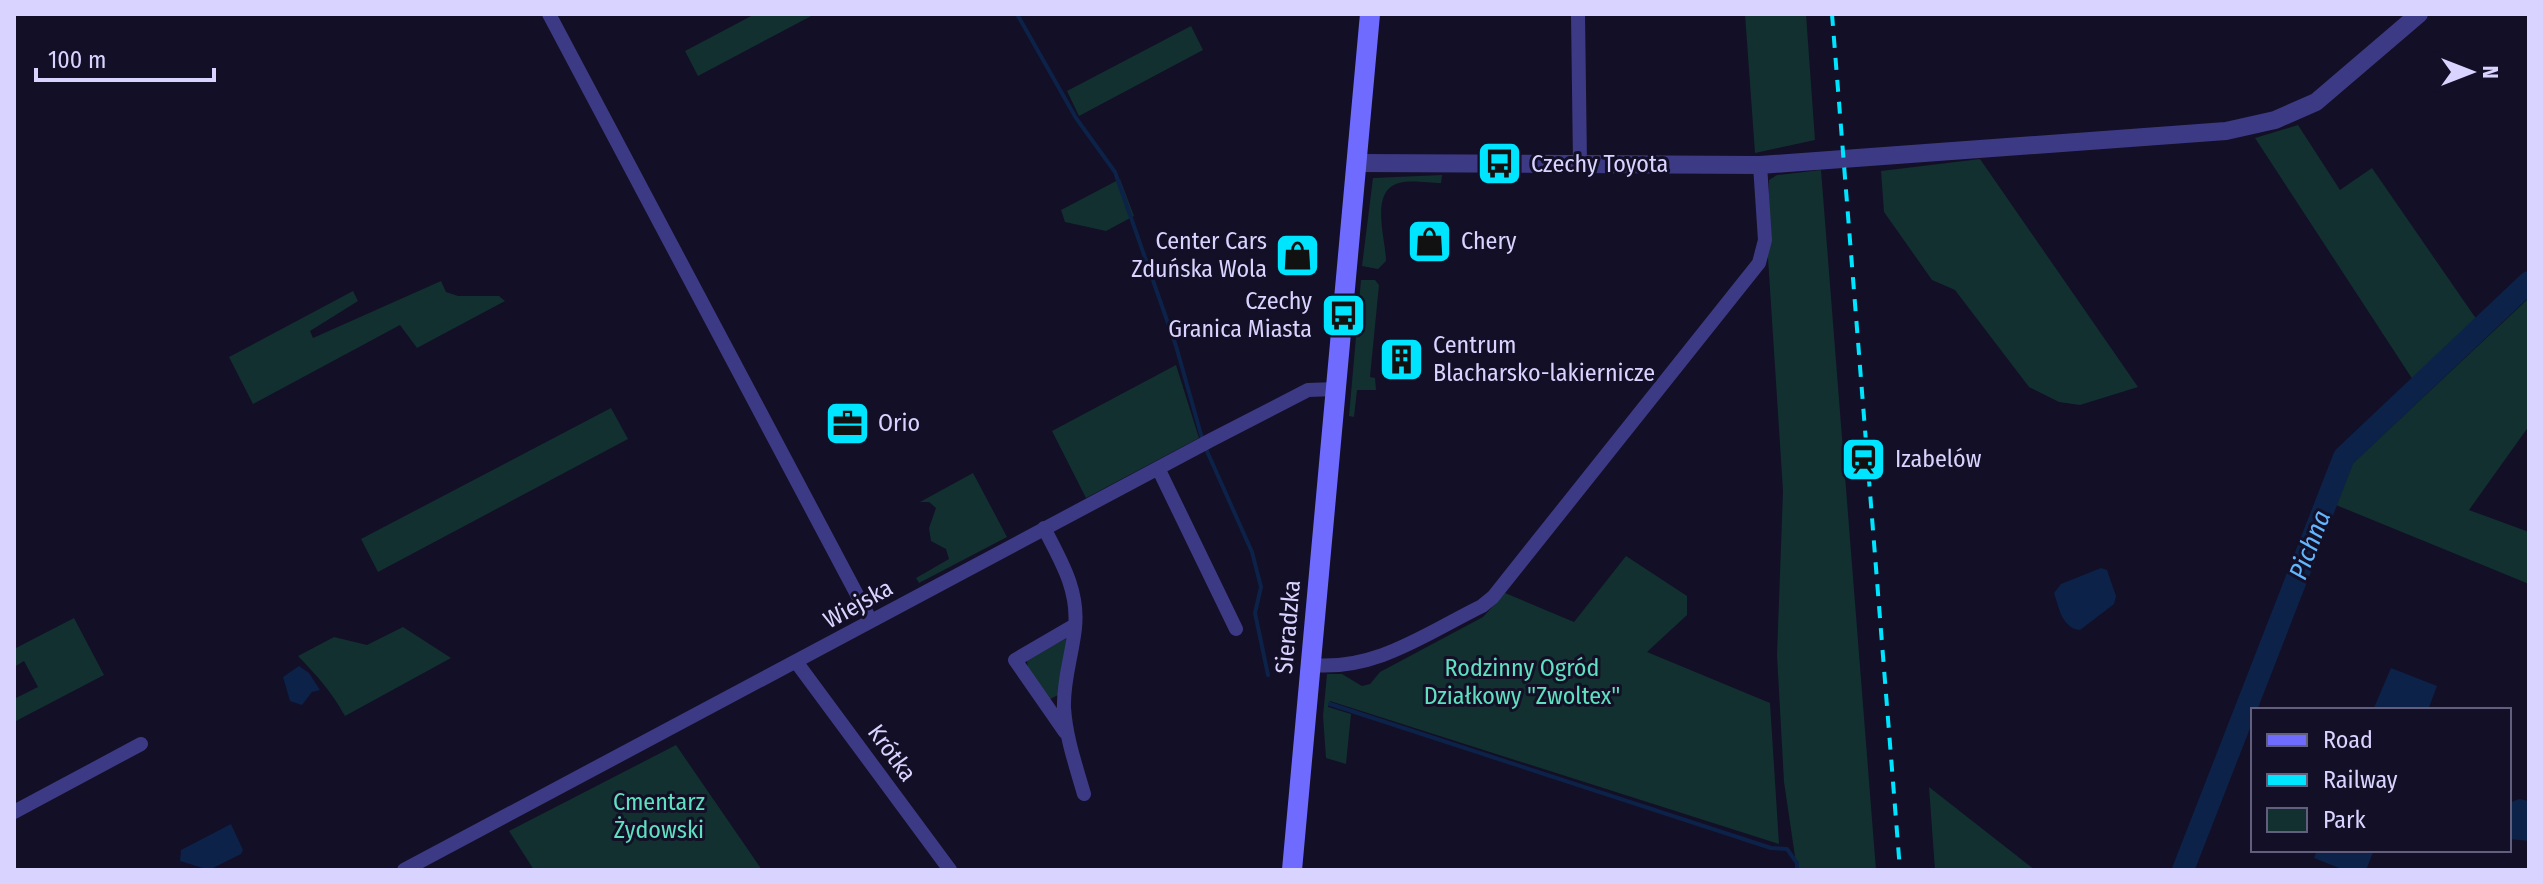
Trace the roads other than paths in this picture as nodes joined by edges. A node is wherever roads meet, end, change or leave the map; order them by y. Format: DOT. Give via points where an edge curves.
graph roads {
  1 [pos="549,14"];
  2 [pos="1370,14"];
  3 [pos="1578,14"];
  4 [pos="2419,14"];
  5 [pos="1356,163"];
  6 [pos="1580,164"];
  7 [pos="1760,165"];
  8 [pos="1336,389"];
  9 [pos="1158,468"];
  10 [pos="1044,528"];
  11 [pos="871,621"];
  12 [pos="1075,625"];
  13 [pos="1236,629"];
  14 [pos="797,663"];
  15 [pos="1311,665"];
  16 [pos="1067,735"];
  17 [pos="141,744"];
  18 [pos="1084,794"];
  19 [pos="14,812"];
  20 [pos="404,870"];
  21 [pos="950,870"];
  22 [pos="1292,870"];
  1 -- 11 [label="street"];
  2 -- 5 [label="main road, Sieradzka"];
  3 -- 6 [label="street"];
  4 -- 7 [label="street" via="2316,102 2254,126"];
  5 -- 6 [label="street"];
  5 -- 8 [label="main road, Sieradzka"];
  6 -- 7 [label="street"];
  7 -- 15 [label="street" via="1765,240 1759,263 1493,597 1374,660 1350,666"];
  8 -- 9 [label="street, Wiejska" via="1308,390"];
  8 -- 15 [label="main road, Sieradzka"];
  9 -- 10 [label="street, Wiejska"];
  9 -- 13 [label="street"];
  10 -- 11 [label="street, Wiejska"];
  10 -- 12 [label="street" via="1070,578"];
  11 -- 14 [label="street, Wiejska"];
  12 -- 16 [label="street" via="1064,681"];
  12 -- 16 [label="street" via="1015,660"];
  14 -- 20 [label="street, Wiejska"];
  14 -- 21 [label="street, Krótka"];
  15 -- 22 [label="main road, Sieradzka"];
  16 -- 18 [label="street"];
  17 -- 19 [label="street"];
}
